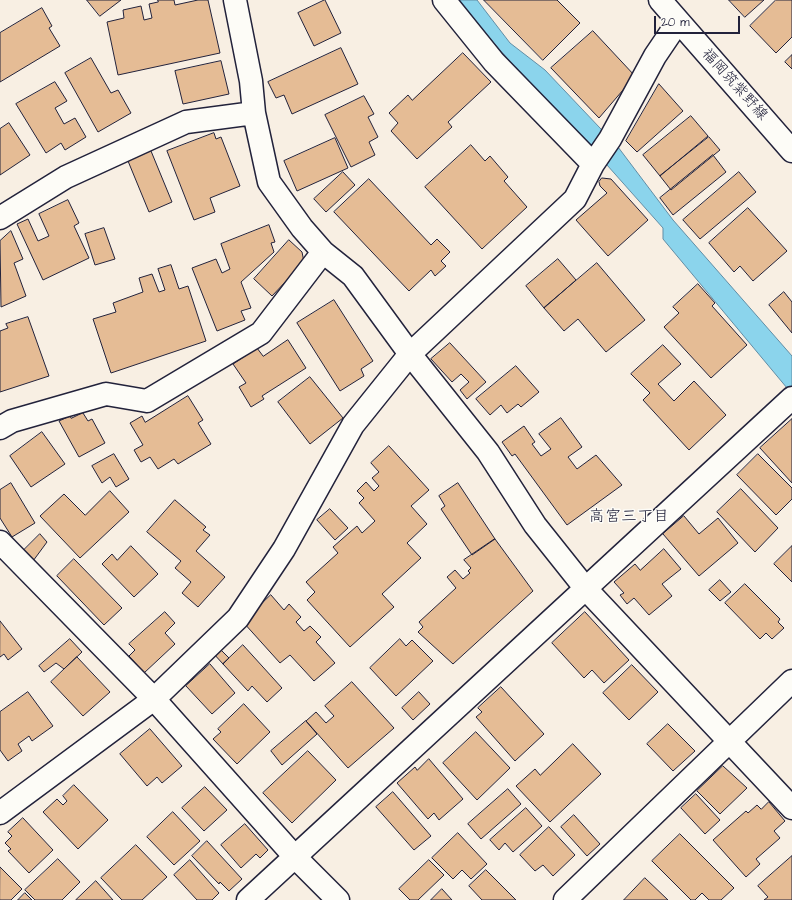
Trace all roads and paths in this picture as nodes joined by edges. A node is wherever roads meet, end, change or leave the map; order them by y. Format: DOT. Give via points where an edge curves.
graph roads {
  1 [pos="235,0"];
  2 [pos="444,0"];
  3 [pos="660,0"];
  4 [pos="678,22"];
  5 [pos="254,113"];
  6 [pos="792,151"];
  7 [pos="596,161"];
  8 [pos="0,218"];
  9 [pos="324,252"];
  10 [pos="410,354"];
  11 [pos="792,398"];
  12 [pos="0,428"];
  13 [pos="0,542"];
  14 [pos="586,589"];
  15 [pos="792,681"];
  16 [pos="154,699"];
  17 [pos="729,741"];
  18 [pos="792,808"];
  19 [pos="0,813"];
  20 [pos="295,857"];
  21 [pos="248,900"];
  22 [pos="338,900"];
  23 [pos="565,900"];
  1 -- 5 [label="street" via="251,81"];
  2 -- 7 [label="street" via="494,62"];
  3 -- 4 [label="street, 福岡筑紫野線"];
  4 -- 6 [label="street, 福岡筑紫野線"];
  4 -- 7 [label="street" via="655,56"];
  5 -- 8 [label="street" via="186,122 66,177"];
  5 -- 9 [label="street" via="269,182 302,228"];
  7 -- 10 [label="street" via="575,199"];
  9 -- 10 [label="street" via="353,276"];
  9 -- 12 [label="street" via="260,333 147,401 106,394 12,421"];
  10 -- 14 [label="street" via="488,452 535,525"];
  10 -- 16 [label="street" via="353,425 284,549 238,618"];
  11 -- 14 [label="street"];
  13 -- 16 [label="street"];
  14 -- 17 [label="street"];
  14 -- 20 [label="street"];
  15 -- 17 [label="street"];
  16 -- 19 [label="street"];
  16 -- 20 [label="street"];
  17 -- 18 [label="street"];
  17 -- 23 [label="street"];
  20 -- 21 [label="street"];
  20 -- 22 [label="street"];
}
